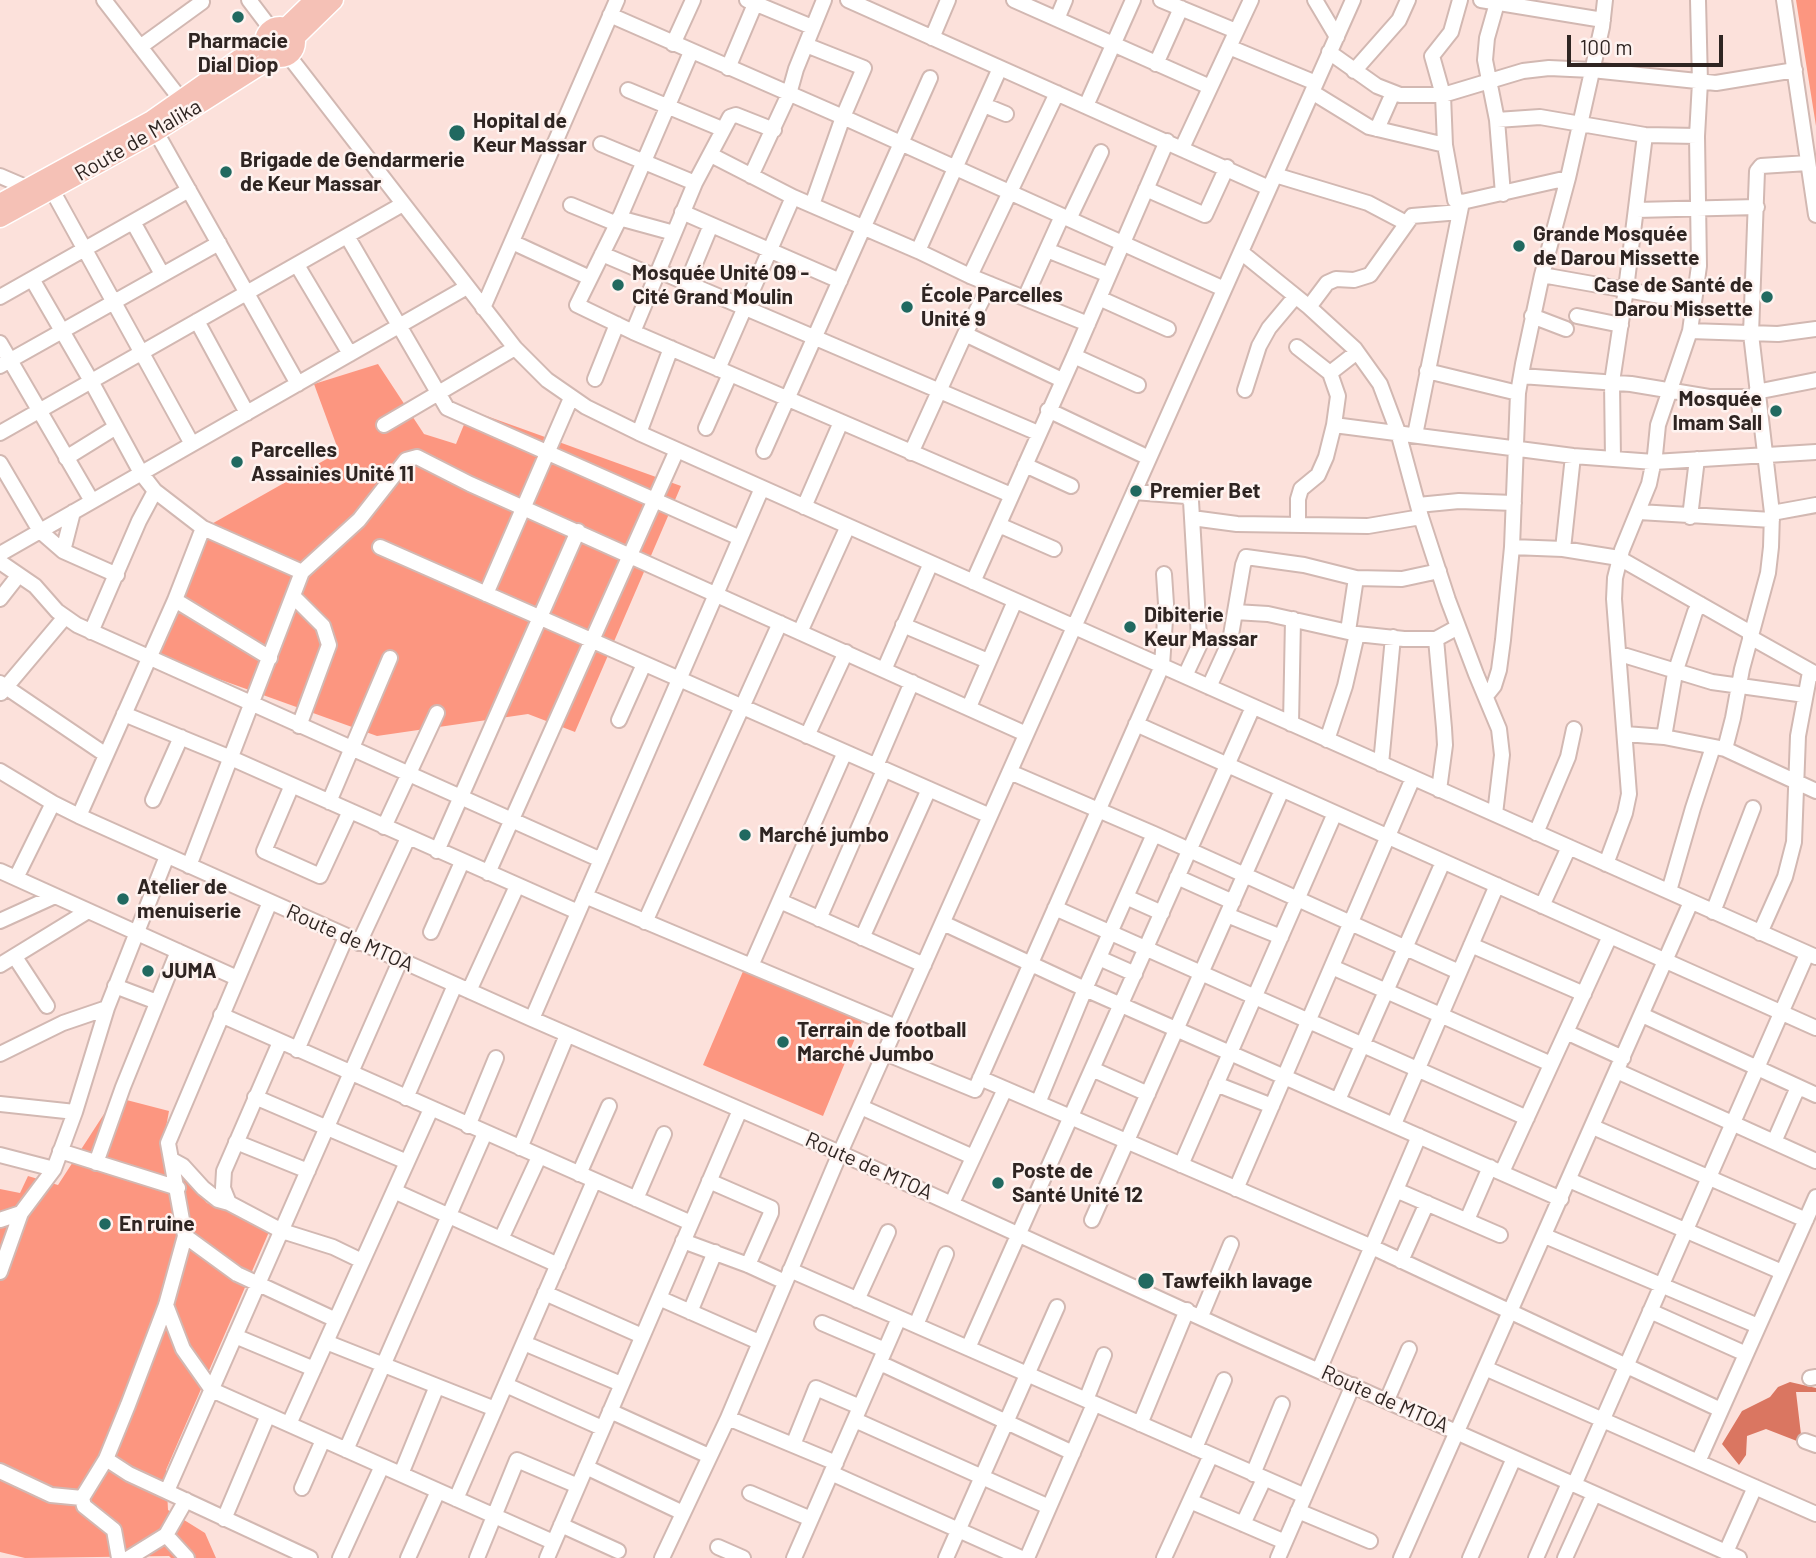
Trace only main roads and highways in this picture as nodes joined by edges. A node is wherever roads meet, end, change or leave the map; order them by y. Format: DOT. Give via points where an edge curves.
graph roads {
  1 [pos="314,0"];
  2 [pos="334,0"];
  3 [pos="280,41"];
  4 [pos="0,203"];
  5 [pos="0,218"];
  1 -- 3 [label="main road, Route de Malika"];
  2 -- 3 [label="main road, Route de Malika"];
  3 -- 4 [label="main road, Route de Malika"];
  3 -- 5 [label="main road, Route de Malika" via="156,132"];
}
